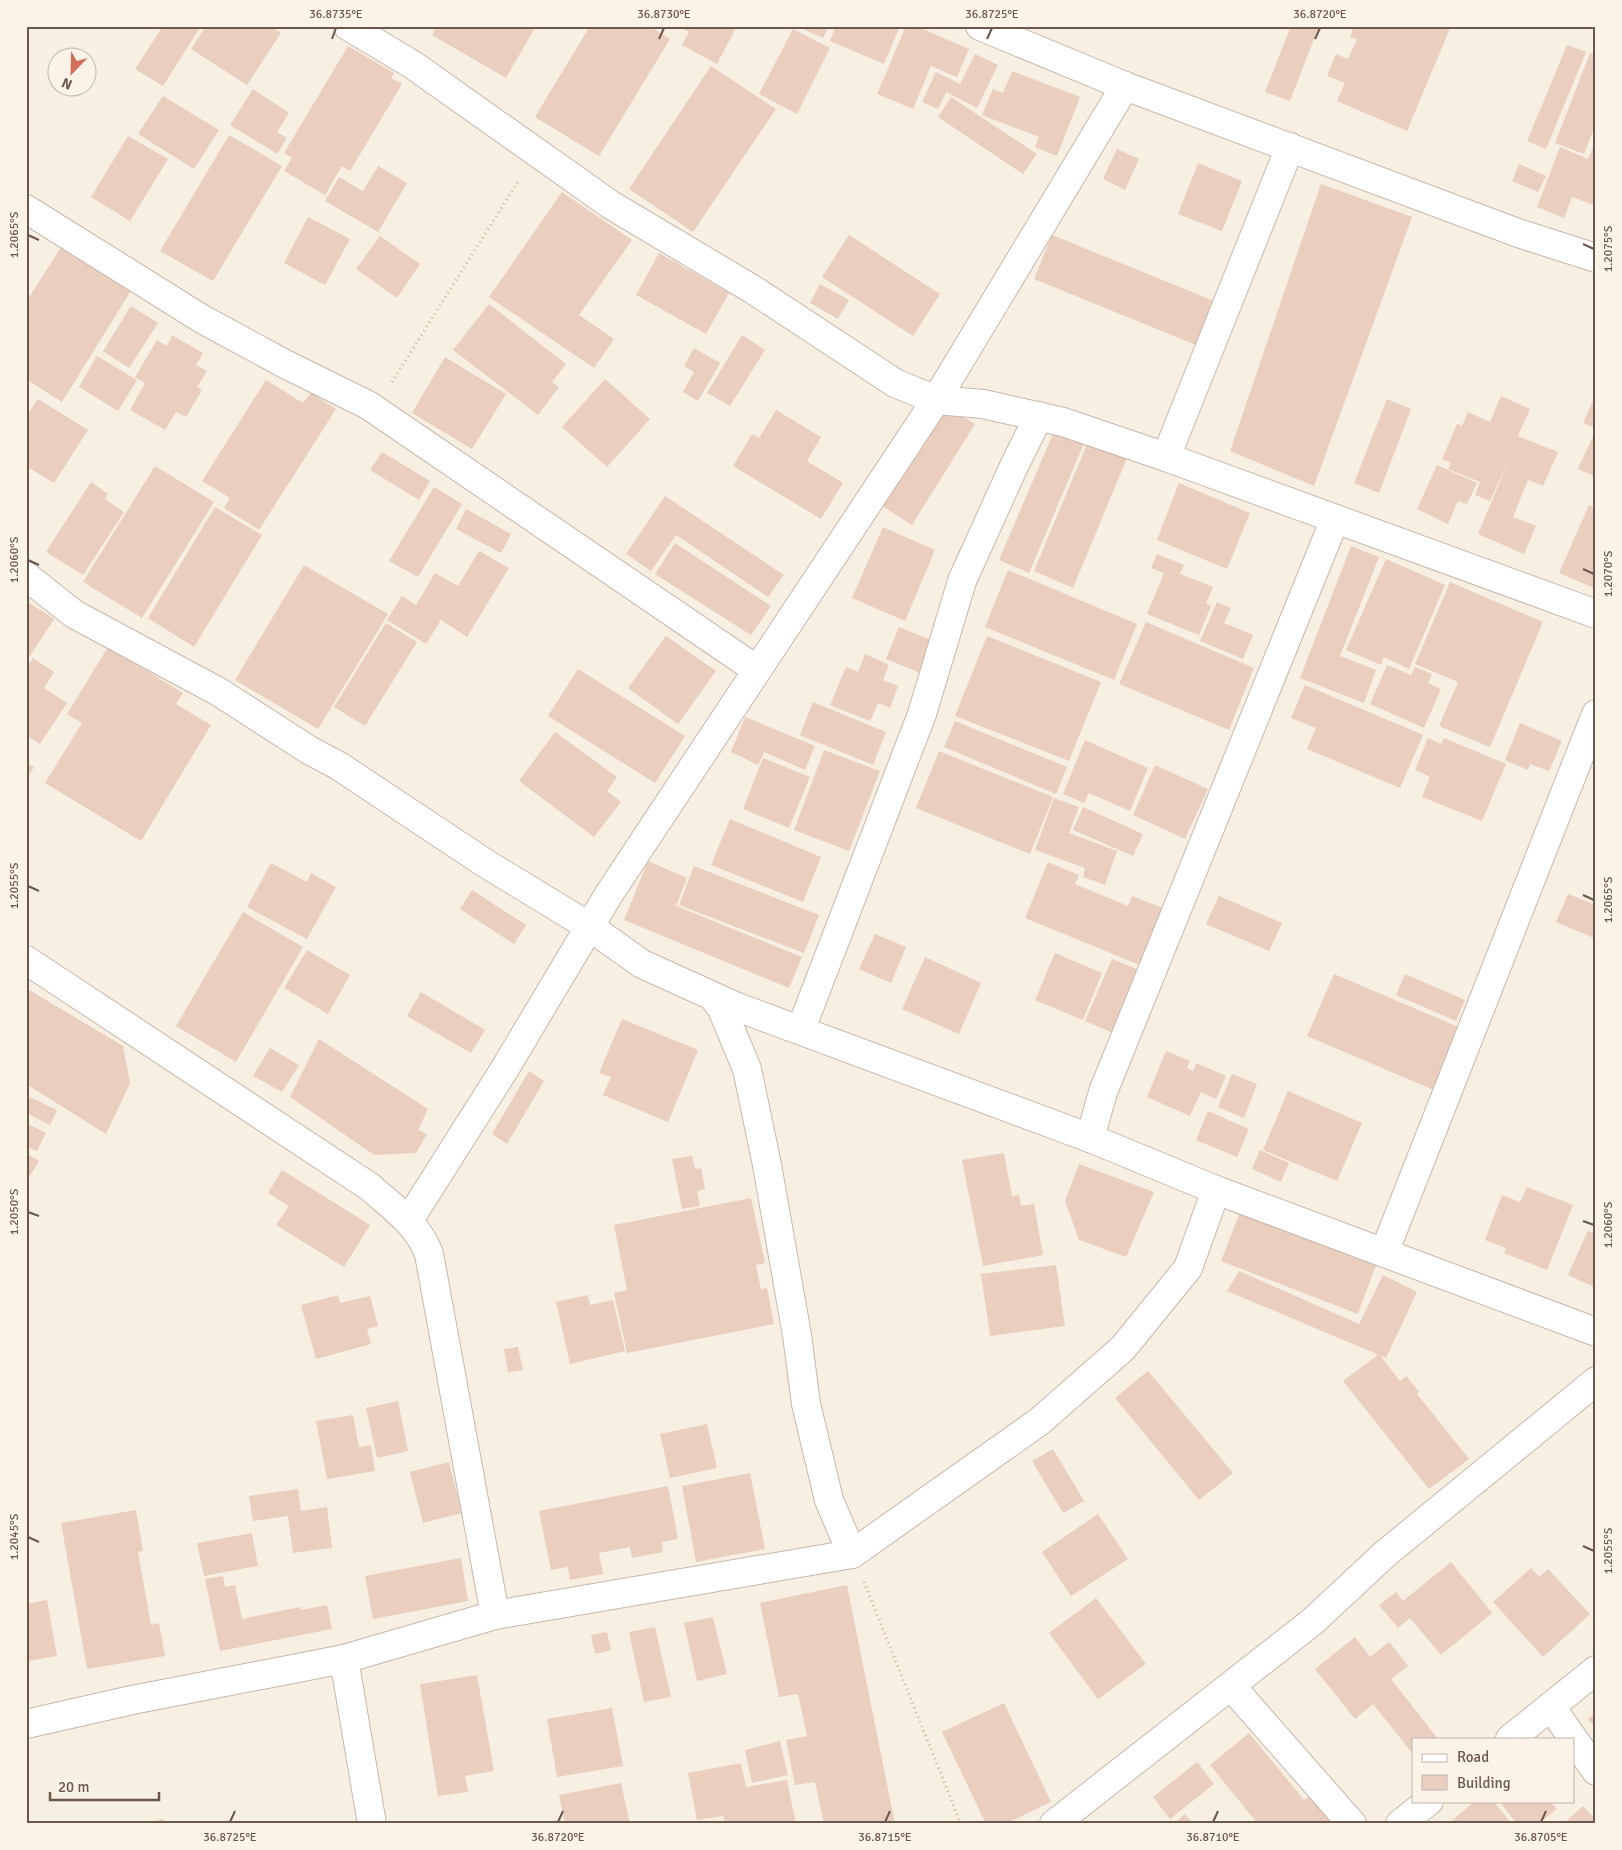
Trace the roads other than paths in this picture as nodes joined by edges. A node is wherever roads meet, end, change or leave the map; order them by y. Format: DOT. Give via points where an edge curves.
graph roads {
  1 [pos="348,26"];
  2 [pos="980,26"];
  3 [pos="1125,86"];
  4 [pos="1290,147"];
  5 [pos="26,209"];
  6 [pos="1596,258"];
  7 [pos="936,400"];
  8 [pos="1039,416"];
  9 [pos="1166,457"];
  10 [pos="1335,519"];
  11 [pos="26,576"];
  12 [pos="1596,614"];
  13 [pos="757,670"];
  14 [pos="1596,714"];
  15 [pos="590,927"];
  16 [pos="26,960"];
  17 [pos="714,998"];
  18 [pos="801,1029"];
  19 [pos="1090,1138"];
  20 [pos="1216,1190"];
  21 [pos="409,1220"];
  22 [pos="1384,1252"];
  23 [pos="1596,1332"];
  24 [pos="1596,1381"];
  25 [pos="852,1554"];
  26 [pos="495,1615"];
  27 [pos="344,1659"];
  28 [pos="1596,1670"];
  29 [pos="1231,1686"];
  30 [pos="1552,1707"];
  31 [pos="26,1724"];
  32 [pos="1511,1738"];
  33 [pos="1573,1738"];
  34 [pos="1574,1739"];
  35 [pos="1596,1771"];
  36 [pos="1428,1802"];
  37 [pos="372,1824"];
  38 [pos="1054,1824"];
  39 [pos="1352,1824"];
  40 [pos="1400,1824"];
  1 -- 7 [label="street" via="413,65 611,205 752,289 895,383"];
  2 -- 3 [label="street"];
  3 -- 4 [label="street"];
  3 -- 7 [label="street"];
  4 -- 6 [label="street" via="1518,233"];
  4 -- 9 [label="street"];
  5 -- 13 [label="street" via="202,319 368,405"];
  7 -- 8 [label="street" via="983,404"];
  7 -- 13 [label="street"];
  8 -- 9 [label="street"];
  8 -- 18 [label="street" via="962,581 922,714"];
  9 -- 10 [label="street"];
  10 -- 12 [label="street"];
  10 -- 19 [label="street" via="1103,1092"];
  11 -- 15 [label="street" via="74,614 219,692"];
  13 -- 15 [label="street"];
  14 -- 22 [label="street"];
  15 -- 17 [label="street" via="642,964"];
  15 -- 21 [label="street"];
  16 -- 21 [label="street" via="370,1188"];
  17 -- 18 [label="street"];
  17 -- 25 [label="street" via="722,1009 747,1070 767,1165 806,1404 829,1500"];
  18 -- 19 [label="street"];
  19 -- 20 [label="street"];
  20 -- 22 [label="street"];
  20 -- 25 [label="street" via="1188,1268 1123,1348 1040,1421"];
  21 -- 26 [label="street" via="421,1235 429,1254"];
  22 -- 23 [label="street"];
  24 -- 29 [label="street" via="1386,1554 1312,1622"];
  25 -- 26 [label="street"];
  26 -- 27 [label="street"];
  27 -- 31 [label="street"];
  27 -- 37 [label="street"];
  28 -- 30 [label="street"];
  29 -- 38 [label="street"];
  29 -- 39 [label="street"];
  30 -- 32 [label="street"];
  30 -- 33 [label="street"];
  34 -- 35 [label="street"];
  36 -- 40 [label="street"];
}
